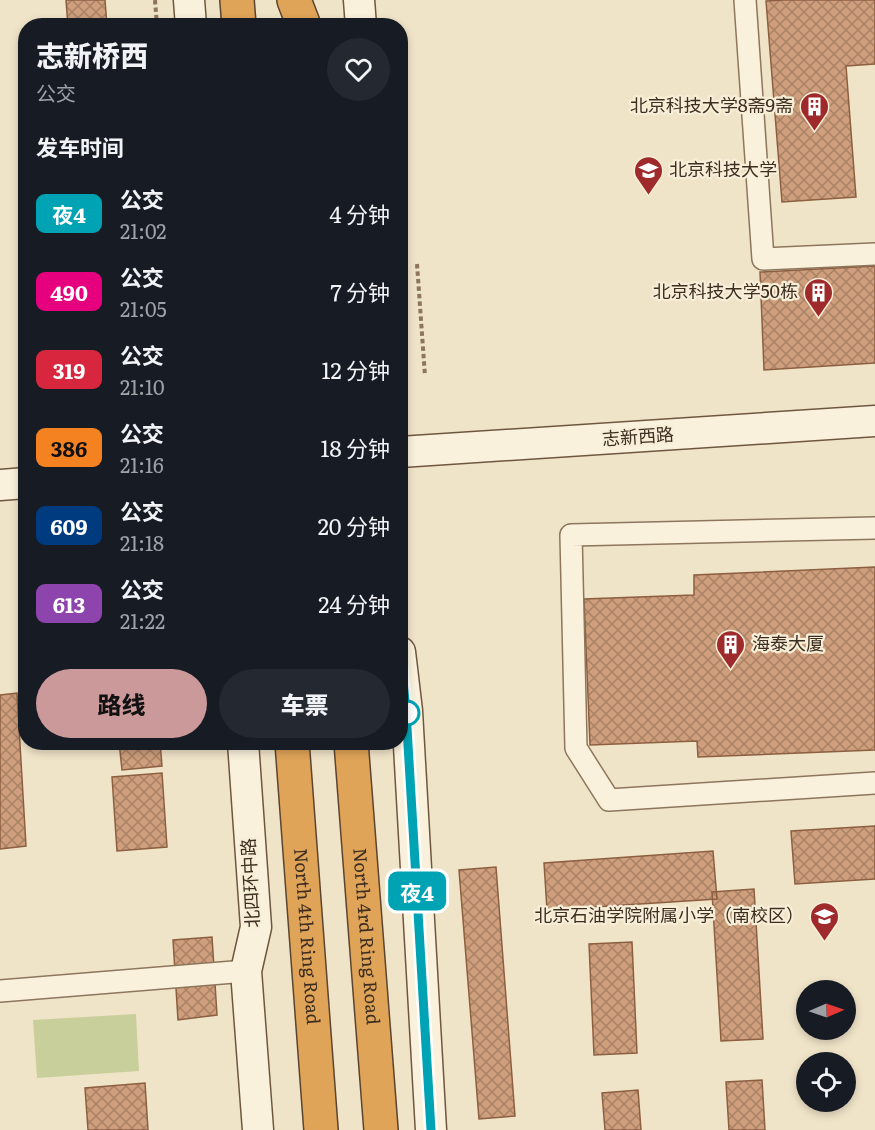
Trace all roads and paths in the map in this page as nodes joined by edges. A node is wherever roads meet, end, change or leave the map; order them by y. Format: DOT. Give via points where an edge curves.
graph roads {
  1 [pos="155,0"];
  2 [pos="189,0"];
  3 [pos="294,0"];
  4 [pos="359,0"];
  5 [pos="745,0"];
  6 [pos="156,18"];
  7 [pos="190,18"];
  8 [pos="295,18"];
  9 [pos="301,18"];
  10 [pos="360,18"];
  11 [pos="875,254"];
  12 [pos="417,264"];
  13 [pos="425,376"];
  14 [pos="875,421"];
  15 [pos="408,451"];
  16 [pos="18,484"];
  17 [pos="0,485"];
  18 [pos="875,528"];
  19 [pos="408,745"];
  20 [pos="244,750"];
  21 [pos="293,750"];
  22 [pos="352,750"];
  23 [pos="875,783"];
  24 [pos="246,971"];
  25 [pos="0,991"];
  26 [pos="258,1130"];
  27 [pos="321,1130"];
  28 [pos="381,1130"];
  29 [pos="431,1130"];
  1 -- 6 [label="path"];
  2 -- 7 [label="street"];
  3 -- 8 [label="highway"];
  3 -- 9 [label="highway"];
  4 -- 10 [label="street"];
  5 -- 11 [label="street" via="763,260"];
  12 -- 13 [label="path"];
  14 -- 15 [label="street, 志新西路"];
  16 -- 17 [label="street"];
  18 -- 23 [label="street" via="571,535 576,748 609,800"];
  19 -- 29 [label="street"];
  20 -- 24 [label="street, 北四环中路" via="256,927"];
  21 -- 27 [label="highway, North 4th Ring Road"];
  22 -- 28 [label="highway, North 4rd Ring Road"];
  24 -- 25 [label="street"];
  24 -- 26 [label="street, 北四环中路"];
}
